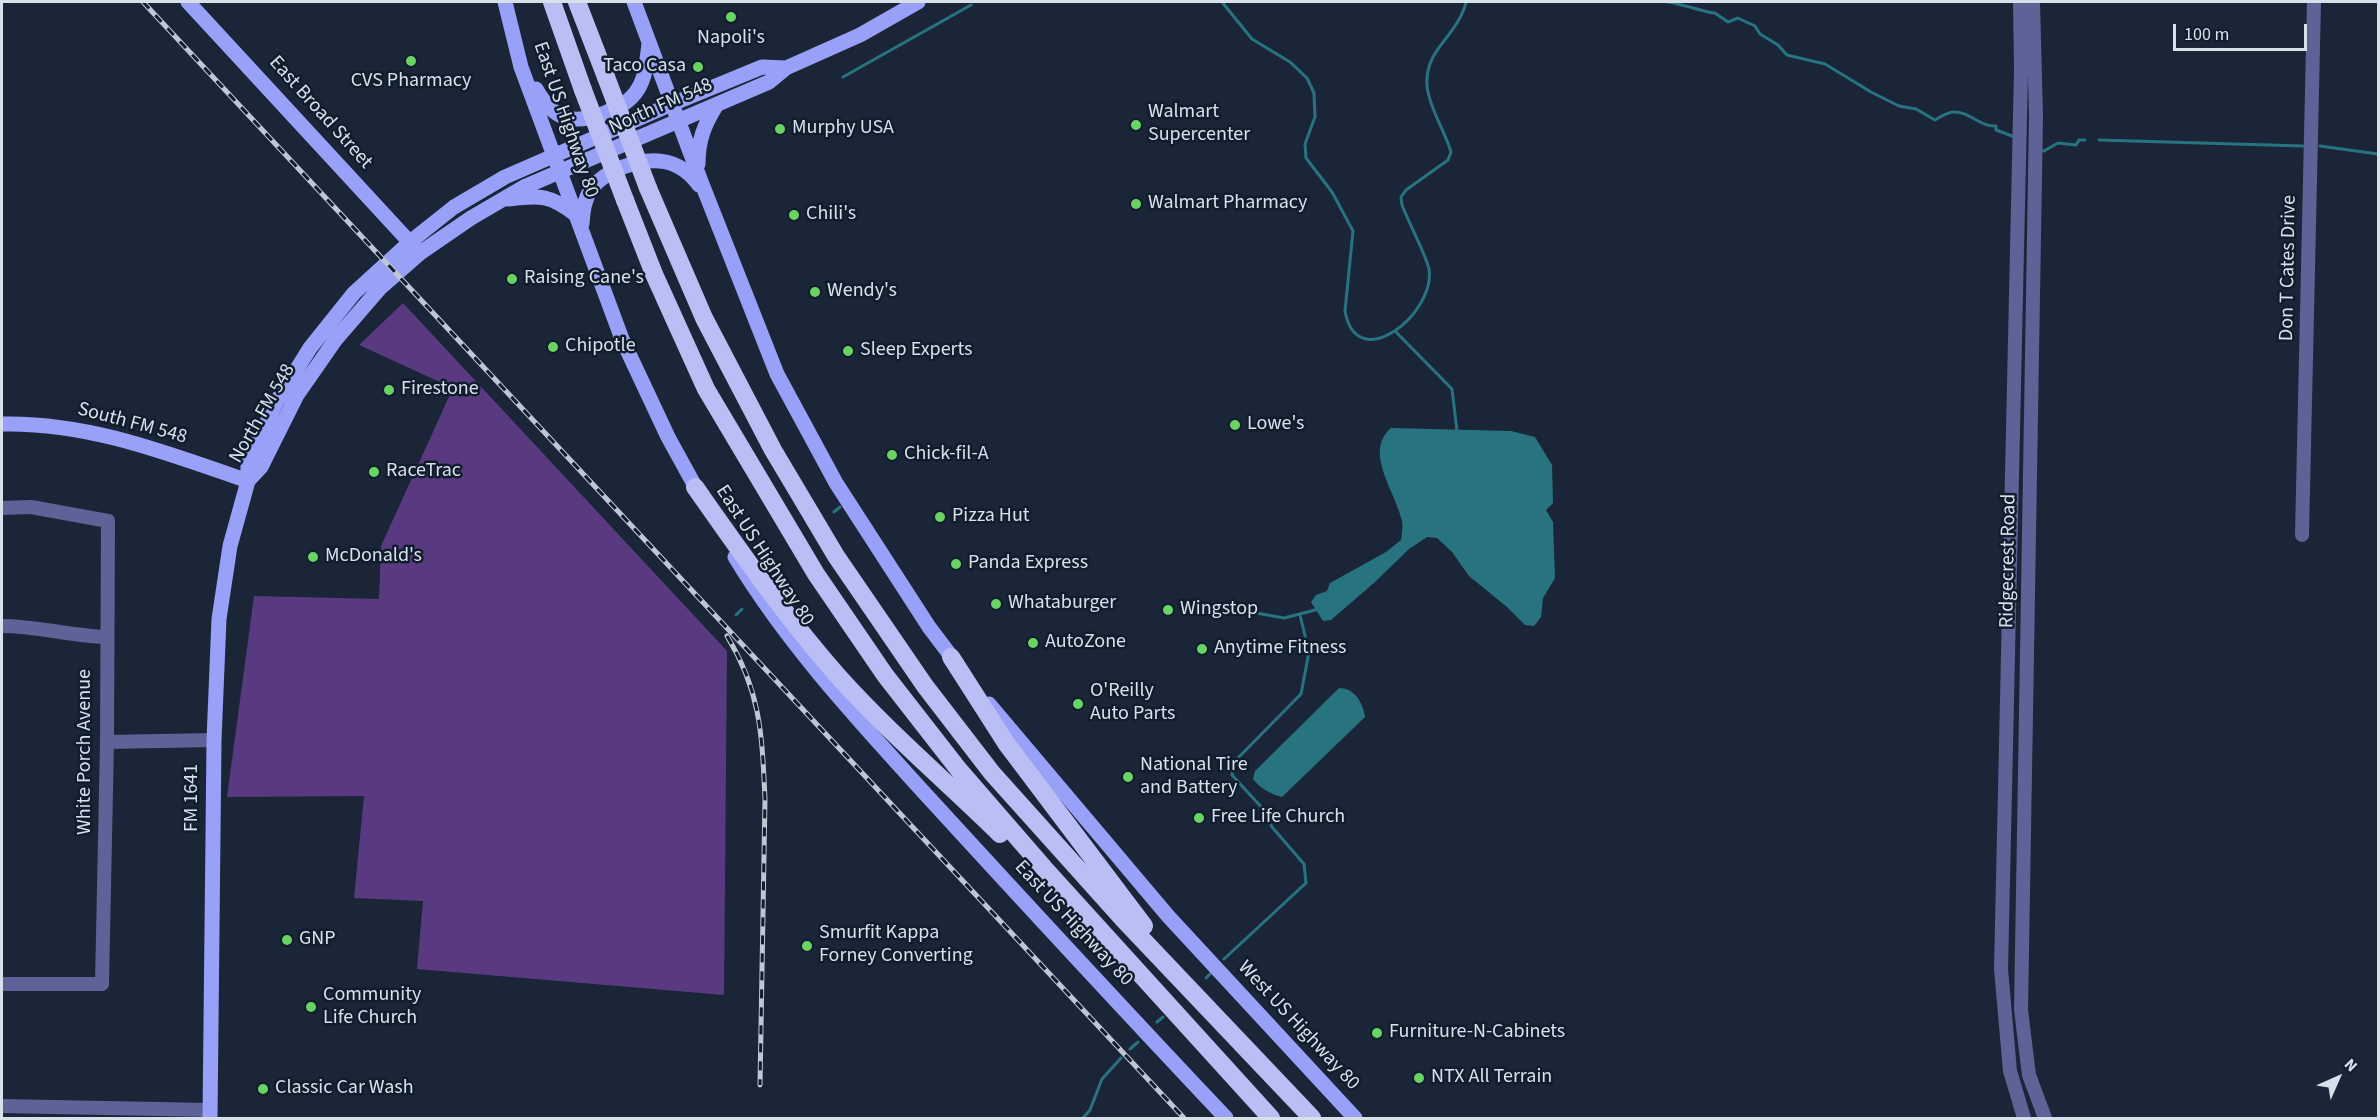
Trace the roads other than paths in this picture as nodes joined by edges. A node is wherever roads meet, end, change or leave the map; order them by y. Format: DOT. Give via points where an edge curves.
graph roads {
  1 [pos="188,2"];
  2 [pos="505,2"];
  3 [pos="552,2"];
  4 [pos="577,2"];
  5 [pos="634,2"];
  6 [pos="918,2"];
  7 [pos="2020,2"];
  8 [pos="2033,2"];
  9 [pos="2314,2"];
  10 [pos="649,42"];
  11 [pos="521,67"];
  12 [pos="786,68"];
  13 [pos="672,104"];
  14 [pos="716,106"];
  15 [pos="679,122"];
  16 [pos="554,155"];
  17 [pos="561,172"];
  18 [pos="698,173"];
  19 [pos="706,194"];
  20 [pos="500,200"];
  21 [pos="579,222"];
  22 [pos="415,247"];
  23 [pos="2,424"];
  24 [pos="248,481"];
  25 [pos="695,487"];
  26 [pos="2,508"];
  27 [pos="2302,535"];
  28 [pos="2,626"];
  29 [pos="106,637"];
  30 [pos="951,657"];
  31 [pos="214,740"];
  32 [pos="107,742"];
  33 [pos="1044,868"];
  34 [pos="2,984"];
  35 [pos="1212,1012"];
  36 [pos="2,1106"];
  37 [pos="210,1114"];
  38 [pos="1226,1119"];
  39 [pos="1272,1119"];
  40 [pos="1312,1119"];
  41 [pos="1355,1119"];
  42 [pos="2024,1119"];
  43 [pos="2045,1119"];
  1 -- 22 [label="main road, East Broad Street"];
  2 -- 11 [label="main road, East US Highway 80"];
  3 -- 33 [label="highway, bridge" via="654,274 706,389 810,565 885,675 959,770"];
  4 -- 35 [label="highway, bridge" via="648,188 704,318 773,450 836,556 925,686 992,773"];
  5 -- 10 [label="main road"];
  6 -- 12 [label="main road, North FM 548" via="861,35"];
  7 -- 42 [label="street, Ridgecrest Road" via="2001,969 2010,1071"];
  8 -- 43 [label="street, Ridgecrest Road" via="2036,154 2020,1010 2029,1075"];
  9 -- 27 [label="street, Don T Cates Drive"];
  10 -- 11 [label="main road" via="644,77 633,96 622,106 589,119 570,119 552,110"];
  10 -- 13 [label="main road"];
  11 -- 16 [label="main road, East US Highway 80"];
  12 -- 13 [label="main road, North FM 548" via="762,66"];
  12 -- 14 [label="main road, North FM 548" via="769,82"];
  13 -- 15 [label="main road"];
  13 -- 16 [label="main road, North FM 548"];
  14 -- 15 [label="main road, North FM 548"];
  14 -- 18 [label="main road" via="704,124 698,147"];
  15 -- 17 [label="main road, North FM 548"];
  15 -- 18 [label="main road"];
  16 -- 17 [label="main road, East US Highway 80"];
  16 -- 22 [label="main road, North FM 548" via="489,186 446,213"];
  17 -- 20 [label="main road, North FM 548"];
  17 -- 21 [label="main road, East US Highway 80"];
  18 -- 19 [label="main road"];
  19 -- 21 [label="main road" via="689,172 671,162 653,159 633,163 610,173 592,188"];
  19 -- 30 [label="main road" via="777,374 801,421 865,529"];
  20 -- 21 [label="main road" via="545,197 561,203"];
  20 -- 22 [label="main road, North FM 548"];
  21 -- 25 [label="main road, East US Highway 80" via="622,339"];
  22 -- 24 [label="main road, North FM 548" via="336,339 297,395 261,467"];
  23 -- 24 [label="main road, South FM 548" via="49,425 106,434"];
  24 -- 31 [label="main road, FM 1641 / FM 1641" via="221,595"];
  25 -- 33 [label="highway" via="783,611 838,676 897,738 1020,854"];
  25 -- 38 [label="main road, East US Highway 80" via="737,561 804,655 872,736"];
  26 -- 29 [label="street, White Porch Avenue" via="31,507 108,521"];
  28 -- 29 [label="street"];
  29 -- 32 [label="street, White Porch Avenue"];
  30 -- 35 [label="highway" via="1006,743"];
  30 -- 41 [label="main road, West US Highway 80" via="1111,850"];
  31 -- 32 [label="street"];
  31 -- 37 [label="main road, FM 1641 / FM 1641"];
  32 -- 34 [label="street, White Porch Avenue" via="102,984"];
  33 -- 39 [label="highway"];
  35 -- 40 [label="highway"];
  36 -- 37 [label="street"];
}
